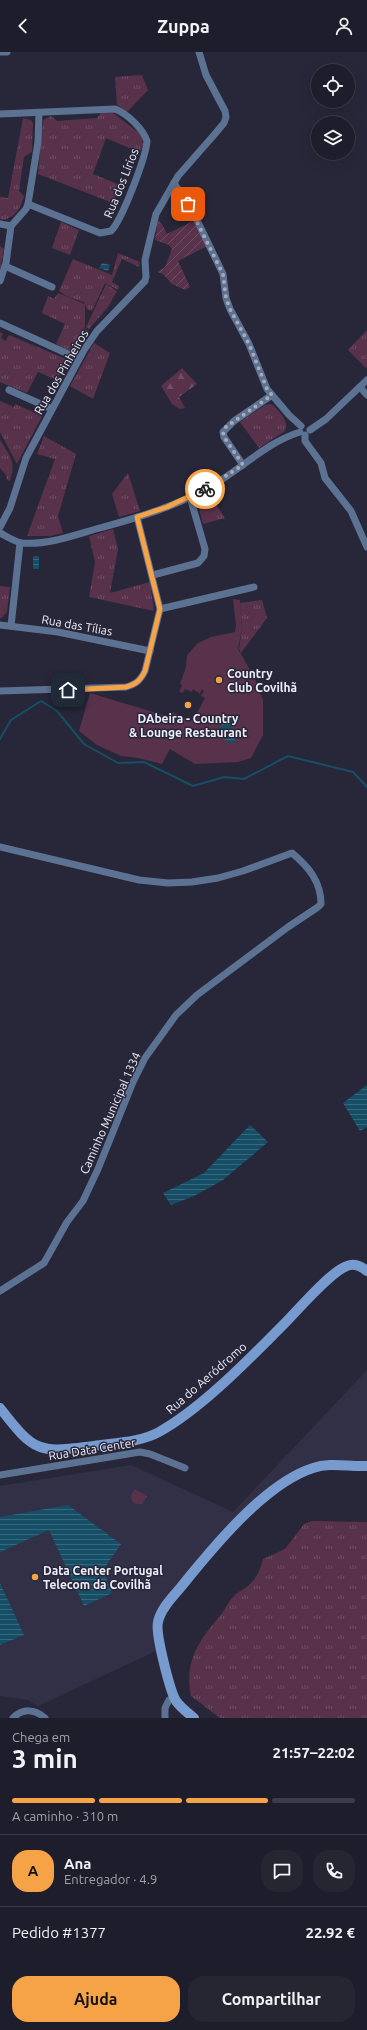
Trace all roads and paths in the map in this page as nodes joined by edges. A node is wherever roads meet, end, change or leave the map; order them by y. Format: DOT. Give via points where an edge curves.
graph roads {
  1 [pos="0,52"];
  2 [pos="6,52"];
  3 [pos="199,52"];
  4 [pos="39,113"];
  5 [pos="0,114"];
  6 [pos="174,183"];
  7 [pos="28,204"];
  8 [pos="0,224"];
  9 [pos="11,226"];
  10 [pos="5,266"];
  11 [pos="0,281"];
  12 [pos="52,287"];
  13 [pos="0,323"];
  14 [pos="79,359"];
  15 [pos="367,380"];
  16 [pos="360,387"];
  17 [pos="9,390"];
  18 [pos="272,395"];
  19 [pos="367,395"];
  20 [pos="52,409"];
  21 [pos="304,430"];
  22 [pos="243,465"];
  23 [pos="190,496"];
  24 [pos="137,517"];
  25 [pos="0,527"];
  26 [pos="0,533"];
  27 [pos="20,543"];
  28 [pos="367,547"];
  29 [pos="153,575"];
  30 [pos="254,587"];
  31 [pos="160,609"];
  32 [pos="0,625"];
  33 [pos="11,626"];
  34 [pos="150,651"];
  35 [pos="0,692"];
  36 [pos="0,847"];
  37 [pos="367,1271"];
  38 [pos="0,1291"];
  39 [pos="0,1408"];
  40 [pos="367,1466"];
  41 [pos="184,1468"];
  42 [pos="0,1475"];
  43 [pos="174,1698"];
  44 [pos="13,1718"];
  45 [pos="45,1718"];
  46 [pos="165,1718"];
  47 [pos="194,1718"];
  1 -- 2 [label="street"];
  3 -- 6 [label="street, Rua dos Pinheiros" via="206,75 226,117 224,123"];
  4 -- 5 [label="street, Rua dos Lírios"];
  4 -- 7 [label="street" via="38,142"];
  4 -- 7 [label="street, Rua dos Lírios" via="115,109 141,130 147,147 119,220 111,231 100,233"];
  6 -- 14 [label="street, Rua dos Pinheiros" via="156,214 145,260 145,281 97,332"];
  6 -- 18 [label="street" via="195,216 223,274 230,309"];
  7 -- 9 [label="street"];
  8 -- 9 [label="street"];
  9 -- 10 [label="street"];
  10 -- 11 [label="street"];
  10 -- 12 [label="street"];
  13 -- 14 [label="street"];
  14 -- 20 [label="street, Rua dos Pinheiros"];
  15 -- 16 [label="street"];
  16 -- 19 [label="street"];
  16 -- 21 [label="street" via="326,419"];
  17 -- 20 [label="street"];
  18 -- 21 [label="street"];
  18 -- 22 [label="street" via="234,421 223,432"];
  20 -- 25 [label="street, Rua dos Pinheiros" via="26,458 10,508"];
  21 -- 22 [label="street" via="282,438"];
  21 -- 28 [label="street" via="305,441 321,464 325,478 351,511"];
  22 -- 23 [label="street"];
  23 -- 24 [label="street"];
  23 -- 29 [label="street" via="205,549 204,556 198,563"];
  24 -- 27 [label="street" via="56,540"];
  24 -- 29 [label="street"];
  26 -- 27 [label="street"];
  27 -- 33 [label="street"];
  29 -- 31 [label="street"];
  30 -- 31 [label="street"];
  31 -- 34 [label="street"];
  32 -- 33 [label="street, Rua das Tílias"];
  33 -- 34 [label="street, Rua das Tílias" via="91,638"];
  34 -- 35 [label="street" via="145,671 134,685"];
  36 -- 38 [label="street, Caminho Municipal 1334" via="140,880 168,883 218,878 292,853 313,874 321,904 197,995 176,1015 146,1058 83,1201 67,1222 44,1263"];
  37 -- 39 [label="main road, Rua do Aeródromo" via="355,1265 339,1271 240,1367 177,1421 158,1433 108,1444 68,1449 43,1448 25,1439"];
  40 -- 43 [label="main road" via="324,1465 304,1471 251,1509 202,1561 165,1608 157,1627"];
  41 -- 42 [label="street, Rua Data Center" via="140,1452"];
  43 -- 46 [label="street" via="169,1700 165,1708"];
  43 -- 47 [label="main road"];
  44 -- 45 [label="street" via="21,1712 33,1711"];
}
